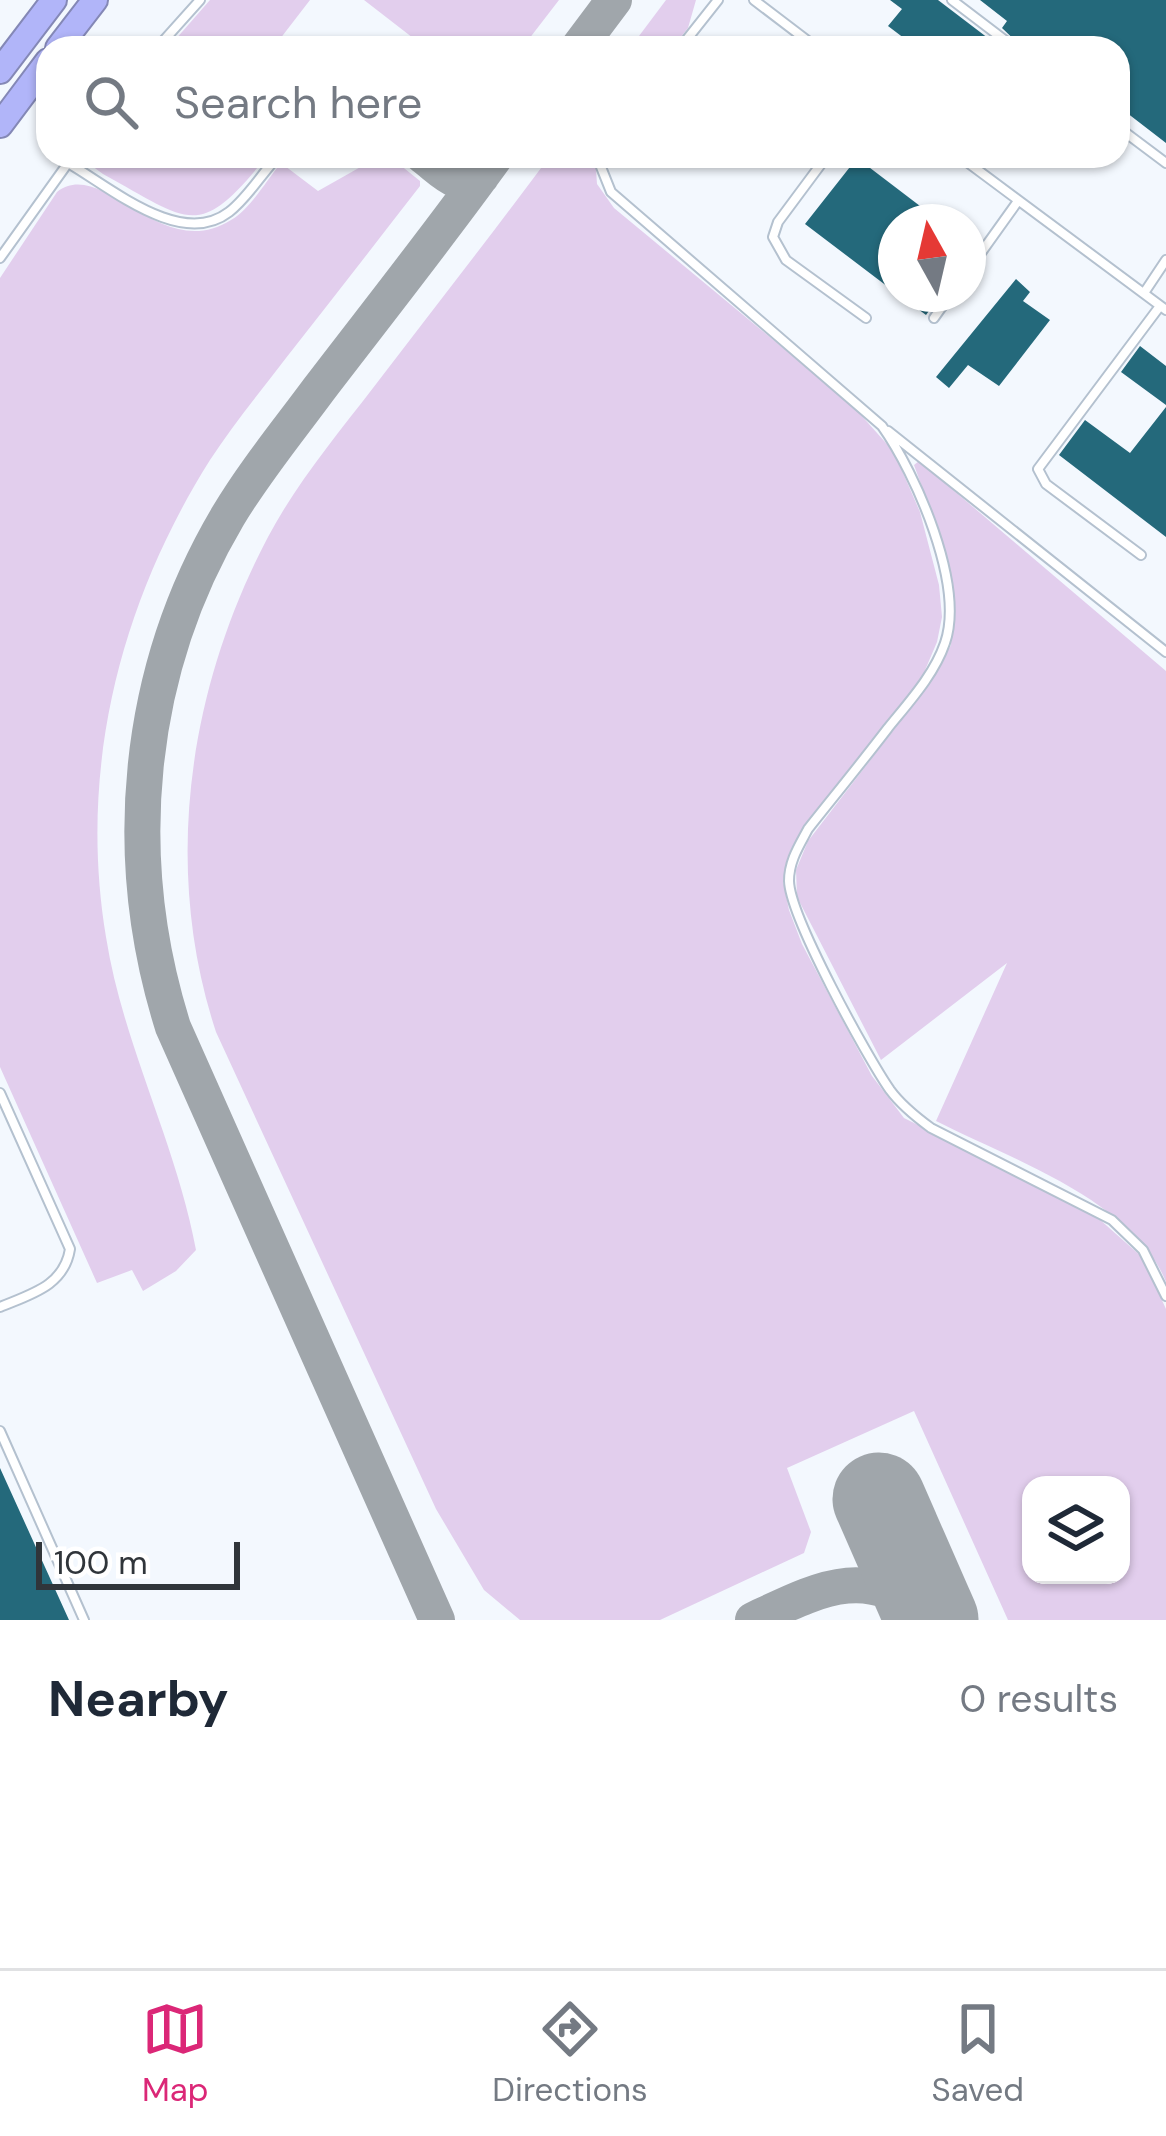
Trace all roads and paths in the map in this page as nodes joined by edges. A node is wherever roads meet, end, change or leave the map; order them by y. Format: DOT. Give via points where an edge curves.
graph roads {
  1 [pos="53,0"];
  2 [pos="94,0"];
  3 [pos="200,0"];
  4 [pos="718,0"];
  5 [pos="754,0"];
  6 [pos="952,0"];
  7 [pos="67,36"];
  8 [pos="168,36"];
  9 [pos="690,36"];
  10 [pos="797,36"];
  11 [pos="999,36"];
  12 [pos="0,70"];
  13 [pos="36,78"];
  14 [pos="0,125"];
  15 [pos="1130,136"];
  16 [pos="1166,163"];
  17 [pos="64,168"];
  18 [pos="83,168"];
  19 [pos="268,168"];
  20 [pos="601,168"];
  21 [pos="818,168"];
  22 [pos="974,168"];
  23 [pos="1018,201"];
  24 [pos="986,246"];
  25 [pos="0,258"];
  26 [pos="1166,260"];
  27 [pos="1144,292"];
  28 [pos="1163,308"];
  29 [pos="938,312"];
  30 [pos="866,318"];
  31 [pos="934,318"];
  32 [pos="882,426"];
  33 [pos="1141,555"];
  34 [pos="1166,652"];
  35 [pos="0,1093"];
  36 [pos="1166,1296"];
  37 [pos="0,1307"];
  38 [pos="0,1431"];
  39 [pos="84,1620"];
  1 -- 12 [label="highway"];
  2 -- 7 [label="highway"];
  3 -- 8 [label="lane"];
  4 -- 9 [label="lane"];
  5 -- 10 [label="lane"];
  6 -- 11 [label="lane"];
  13 -- 14 [label="highway"];
  15 -- 16 [label="lane"];
  17 -- 25 [label="lane"];
  18 -- 19 [label="lane" via="163,218 187,224 228,213"];
  20 -- 32 [label="lane" via="611,192"];
  21 -- 30 [label="lane" via="773,237 786,260"];
  22 -- 23 [label="lane"];
  23 -- 24 [label="lane"];
  23 -- 27 [label="lane"];
  26 -- 27 [label="lane"];
  27 -- 28 [label="lane"];
  28 -- 33 [label="lane" via="1038,469 1046,484"];
  29 -- 31 [label="lane"];
  32 -- 34 [label="lane"];
  32 -- 36 [label="lane" via="932,530 947,596 945,643 922,685 808,830 790,867 792,900 892,1092 932,1128 1112,1220 1143,1250"];
  35 -- 37 [label="lane" via="70,1249 57,1279"];
  38 -- 39 [label="lane"];
}
